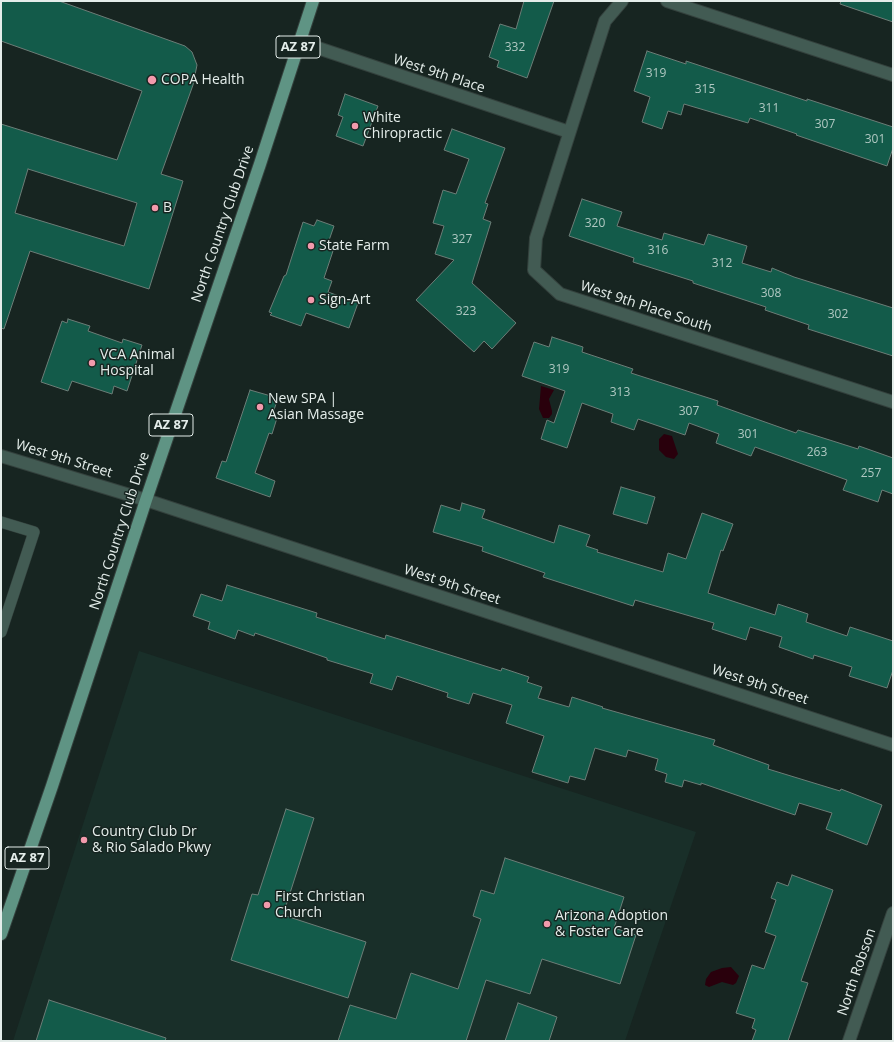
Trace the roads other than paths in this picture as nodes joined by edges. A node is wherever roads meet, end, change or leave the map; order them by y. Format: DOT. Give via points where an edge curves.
graph roads {
  1 [pos="313,1"];
  2 [pos="622,1"];
  3 [pos="667,1"];
  4 [pos="300,42"];
  5 [pos="893,75"];
  6 [pos="569,132"];
  7 [pos="893,402"];
  8 [pos="1,456"];
  9 [pos="146,500"];
  10 [pos="1,522"];
  11 [pos="1,632"];
  12 [pos="893,745"];
  13 [pos="893,914"];
  14 [pos="1,934"];
  15 [pos="849,1041"];
  1 -- 4 [label="main road, North Country Club Drive / AZ 87"];
  2 -- 6 [label="street" via="605,21"];
  3 -- 5 [label="street"];
  4 -- 6 [label="street, West 9th Place"];
  4 -- 9 [label="main road, North Country Club Drive / AZ 87"];
  6 -- 7 [label="street, West 9th Place South" via="536,238 534,270 560,294"];
  8 -- 9 [label="street, West 9th Street"];
  9 -- 12 [label="street, West 9th Street"];
  9 -- 14 [label="main road, North Country Club Drive / AZ 87"];
  10 -- 11 [label="lane" via="34,532"];
  13 -- 15 [label="street, North Robson"];
}
